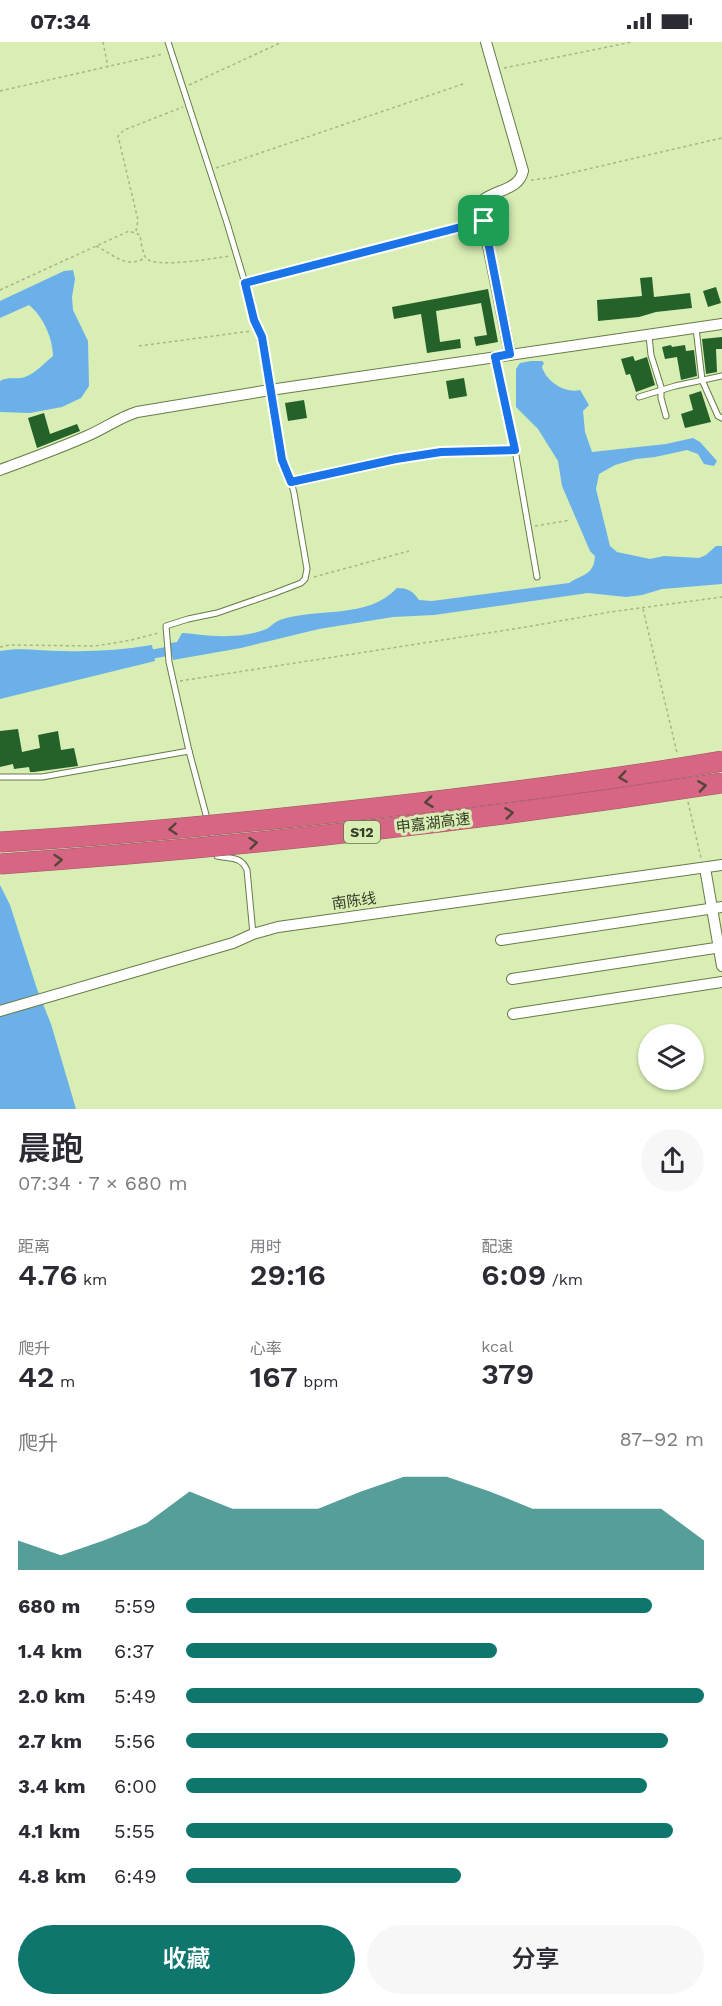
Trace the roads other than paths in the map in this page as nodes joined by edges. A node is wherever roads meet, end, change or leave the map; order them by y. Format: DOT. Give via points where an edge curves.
graph roads {
  1 [pos="168,42"];
  2 [pos="486,42"];
  3 [pos="722,324"];
  4 [pos="696,328"];
  5 [pos="650,336"];
  6 [pos="510,354"];
  7 [pos="495,357"];
  8 [pos="722,376"];
  9 [pos="702,380"];
  10 [pos="270,390"];
  11 [pos="661,390"];
  12 [pos="639,397"];
  13 [pos="666,416"];
  14 [pos="722,418"];
  15 [pos="0,470"];
  16 [pos="537,577"];
  17 [pos="189,751"];
  18 [pos="722,761"];
  19 [pos="0,777"];
  20 [pos="722,783"];
  21 [pos="0,842"];
  22 [pos="0,864"];
  23 [pos="722,865"];
  24 [pos="705,868"];
  25 [pos="717,908"];
  26 [pos="253,934"];
  27 [pos="501,940"];
  28 [pos="720,947"];
  29 [pos="722,966"];
  30 [pos="512,979"];
  31 [pos="722,982"];
  32 [pos="0,1011"];
  33 [pos="513,1014"];
  1 -- 10 [label="lane" via="262,337"];
  2 -- 6 [label="street" via="523,171 515,185 483,200 481,211"];
  3 -- 4 [label="street"];
  4 -- 5 [label="street"];
  4 -- 9 [label="lane"];
  5 -- 6 [label="street"];
  5 -- 11 [label="lane"];
  6 -- 7 [label="street"];
  7 -- 10 [label="street"];
  7 -- 16 [label="lane"];
  8 -- 9 [label="lane"];
  9 -- 11 [label="lane"];
  9 -- 14 [label="lane"];
  10 -- 15 [label="street" via="123,416 90,435"];
  10 -- 17 [label="lane" via="306,560 305,579 227,610 166,626 169,662"];
  11 -- 12 [label="lane"];
  11 -- 13 [label="lane"];
  17 -- 19 [label="lane" via="42,777"];
  17 -- 26 [label="lane" via="217,856 239,859 248,870"];
  18 -- 21 [label="highway, 申嘉湖高速 / S12, one-way, bridge" via="541,788 313,815"];
  22 -- 20 [label="highway, 申嘉湖高速 / S12, one-way, bridge" via="317,837"];
  23 -- 24 [label="street, 南陈线"];
  24 -- 25 [label="street"];
  24 -- 26 [label="street, 南陈线" via="348,916"];
  25 -- 27 [label="street"];
  25 -- 28 [label="street"];
  26 -- 32 [label="street, 南陈线"];
  28 -- 29 [label="street"];
  28 -- 30 [label="street"];
  31 -- 33 [label="street"];
}
